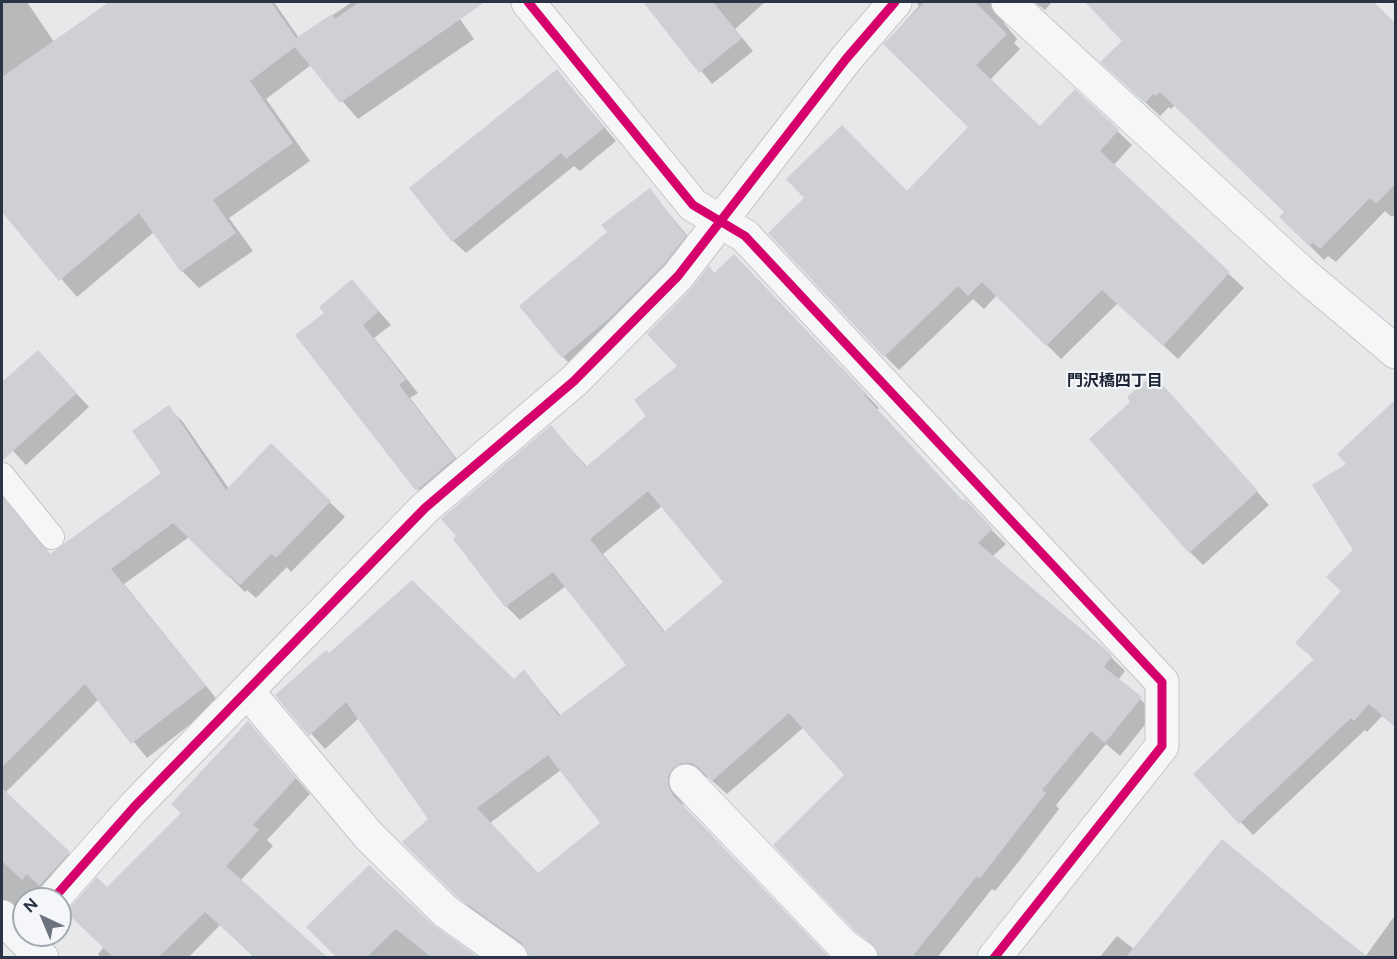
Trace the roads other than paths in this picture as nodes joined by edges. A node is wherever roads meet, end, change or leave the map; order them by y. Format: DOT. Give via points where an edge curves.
graph roads {
  1 [pos="528,2"];
  2 [pos="895,2"];
  3 [pos="1008,2"];
  4 [pos="720,219"];
  5 [pos="1395,352"];
  6 [pos="2,475"];
  7 [pos="52,537"];
  8 [pos="248,692"];
  9 [pos="686,781"];
  10 [pos="63,887"];
  11 [pos="511,957"];
  12 [pos="861,957"];
  13 [pos="994,957"];
  1 -- 4 [label="street" via="693,205"];
  2 -- 4 [label="street"];
  3 -- 5 [label="street" via="1302,273"];
  4 -- 8 [label="street" via="678,276 582,373 424,508"];
  4 -- 13 [label="street" via="746,236 1162,682 1162,746"];
  6 -- 7 [label="lane"];
  8 -- 10 [label="street" via="135,806"];
  8 -- 11 [label="street" via="369,836 445,911"];
  9 -- 12 [label="street" via="843,945"];
}
